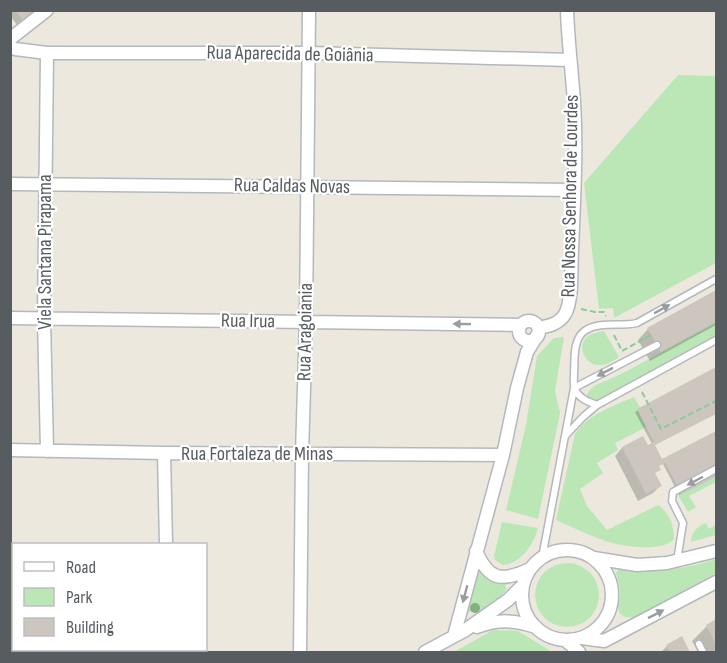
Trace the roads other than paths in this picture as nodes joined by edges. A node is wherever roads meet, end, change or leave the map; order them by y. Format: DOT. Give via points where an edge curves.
graph roads {
  1 [pos="47,10"];
  2 [pos="309,10"];
  3 [pos="567,10"];
  4 [pos="10,39"];
  5 [pos="10,47"];
  6 [pos="308,53"];
  7 [pos="47,54"];
  8 [pos="570,60"];
  9 [pos="10,184"];
  10 [pos="45,184"];
  11 [pos="307,186"];
  12 [pos="574,190"];
  13 [pos="717,279"];
  14 [pos="10,318"];
  15 [pos="44,319"];
  16 [pos="306,321"];
  17 [pos="520,330"];
  18 [pos="538,331"];
  19 [pos="717,340"];
  20 [pos="657,345"];
  21 [pos="517,388"];
  22 [pos="574,388"];
  23 [pos="597,405"];
  24 [pos="566,435"];
  25 [pos="10,450"];
  26 [pos="47,450"];
  27 [pos="164,453"];
  28 [pos="302,454"];
  29 [pos="503,455"];
  30 [pos="717,469"];
  31 [pos="166,543"];
  32 [pos="476,551"];
  33 [pos="717,551"];
  34 [pos="542,558"];
  35 [pos="593,558"];
  36 [pos="677,561"];
  37 [pos="530,569"];
  38 [pos="717,582"];
  39 [pos="523,585"];
  40 [pos="602,624"];
  41 [pos="536,627"];
  42 [pos="459,634"];
  43 [pos="582,638"];
  44 [pos="565,640"];
  45 [pos="699,644"];
  46 [pos="605,647"];
  47 [pos="300,652"];
  48 [pos="425,652"];
  49 [pos="579,652"];
  50 [pos="703,652"];
  1 -- 4 [label="street"];
  2 -- 6 [label="street, Rua Aragoiania"];
  3 -- 8 [label="street, Rua Nossa Senhora de Lourdes"];
  5 -- 7 [label="street, Rua Aparecida de Goiânia"];
  6 -- 7 [label="street, Rua Aparecida de Goiânia"];
  6 -- 8 [label="street, Rua Aparecida de Goiânia"];
  6 -- 11 [label="street, Rua Aragoiania"];
  7 -- 10 [label="street, Viela Santana Pirapama"];
  8 -- 12 [label="street, Rua Nossa Senhora de Lourdes"];
  9 -- 10 [label="street, Rua Caldas Novas"];
  10 -- 11 [label="street, Rua Caldas Novas"];
  10 -- 15 [label="street, Viela Santana Pirapama"];
  11 -- 12 [label="street, Rua Caldas Novas"];
  11 -- 16 [label="street, Rua Aragoiania"];
  12 -- 18 [label="street, Rua Nossa Senhora de Lourdes" via="568,308 554,325"];
  22 -- 13 [label="lane, one-way" via="575,349 584,331 637,323"];
  14 -- 15 [label="street, Rua Irua"];
  15 -- 16 [label="street, Rua Irua"];
  15 -- 26 [label="street, Viela Santana Pirapama"];
  17 -- 16 [label="street, Rua Irua, one-way"];
  16 -- 28 [label="street, Rua Aragoiania"];
  17 -- 18 [label="street, Rua Irua" via="527,340 534,339"];
  17 -- 21 [label="street"];
  18 -- 21 [label="street" via="527,352"];
  19 -- 23 [label="lane"];
  20 -- 22 [label="lane, one-way"];
  21 -- 29 [label="street"];
  22 -- 23 [label="lane" via="584,400"];
  22 -- 24 [label="lane"];
  23 -- 24 [label="lane"];
  24 -- 34 [label="lane"];
  25 -- 26 [label="street, Rua Fortaleza de Minas"];
  26 -- 27 [label="street, Rua Fortaleza de Minas"];
  27 -- 28 [label="street, Rua Fortaleza de Minas"];
  27 -- 31 [label="street"];
  28 -- 29 [label="street, Rua Fortaleza de Minas"];
  28 -- 47 [label="street, Rua Aragoiania"];
  29 -- 32 [label="street"];
  30 -- 36 [label="lane, one-way" via="673,492 672,501 683,523"];
  32 -- 37 [label="street" via="487,571 495,576 518,575"];
  32 -- 42 [label="street, one-way"];
  33 -- 36 [label="street"];
  34 -- 35 [label="street" via="567,549"];
  34 -- 37 [label="street"];
  35 -- 36 [label="street" via="638,565"];
  35 -- 40 [label="street" via="604,568 613,596"];
  37 -- 39 [label="street"];
  46 -- 38 [label="street, one-way"];
  39 -- 41 [label="street" via="524,607"];
  39 -- 42 [label="street"];
  40 -- 43 [label="street"];
  40 -- 46 [label="street"];
  41 -- 42 [label="street" via="504,620"];
  41 -- 44 [label="street"];
  42 -- 48 [label="street"];
  43 -- 44 [label="street"];
  43 -- 46 [label="street"];
  44 -- 49 [label="street"];
  45 -- 50 [label="lane"];
}
